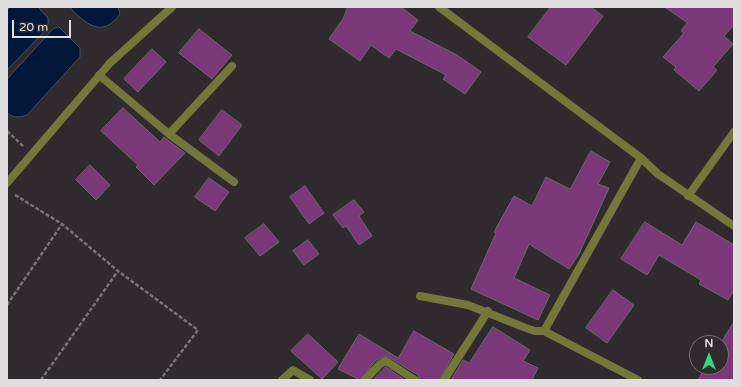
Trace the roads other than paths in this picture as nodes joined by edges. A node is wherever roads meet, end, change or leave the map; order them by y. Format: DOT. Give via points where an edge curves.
graph roads {
  1 [pos="172,7"];
  2 [pos="439,7"];
  3 [pos="232,66"];
  4 [pos="99,75"];
  5 [pos="734,132"];
  6 [pos="169,134"];
  7 [pos="641,158"];
  8 [pos="234,182"];
  9 [pos="7,183"];
  10 [pos="688,196"];
  11 [pos="734,226"];
  12 [pos="420,296"];
  13 [pos="488,311"];
  14 [pos="544,331"];
  15 [pos="282,380"];
  16 [pos="310,380"];
  17 [pos="365,380"];
  18 [pos="415,380"];
  19 [pos="444,380"];
  20 [pos="638,380"];
  1 -- 4 [label="street"];
  2 -- 7 [label="street"];
  3 -- 6 [label="street"];
  4 -- 6 [label="street"];
  4 -- 9 [label="street"];
  5 -- 10 [label="street"];
  6 -- 8 [label="street"];
  7 -- 10 [label="street"];
  7 -- 14 [label="street"];
  10 -- 11 [label="street"];
  12 -- 13 [label="street" via="450,300"];
  13 -- 14 [label="street" via="526,328"];
  13 -- 19 [label="street"];
  14 -- 20 [label="street"];
  15 -- 16 [label="street" via="293,370"];
  17 -- 18 [label="street" via="386,361"];
}
